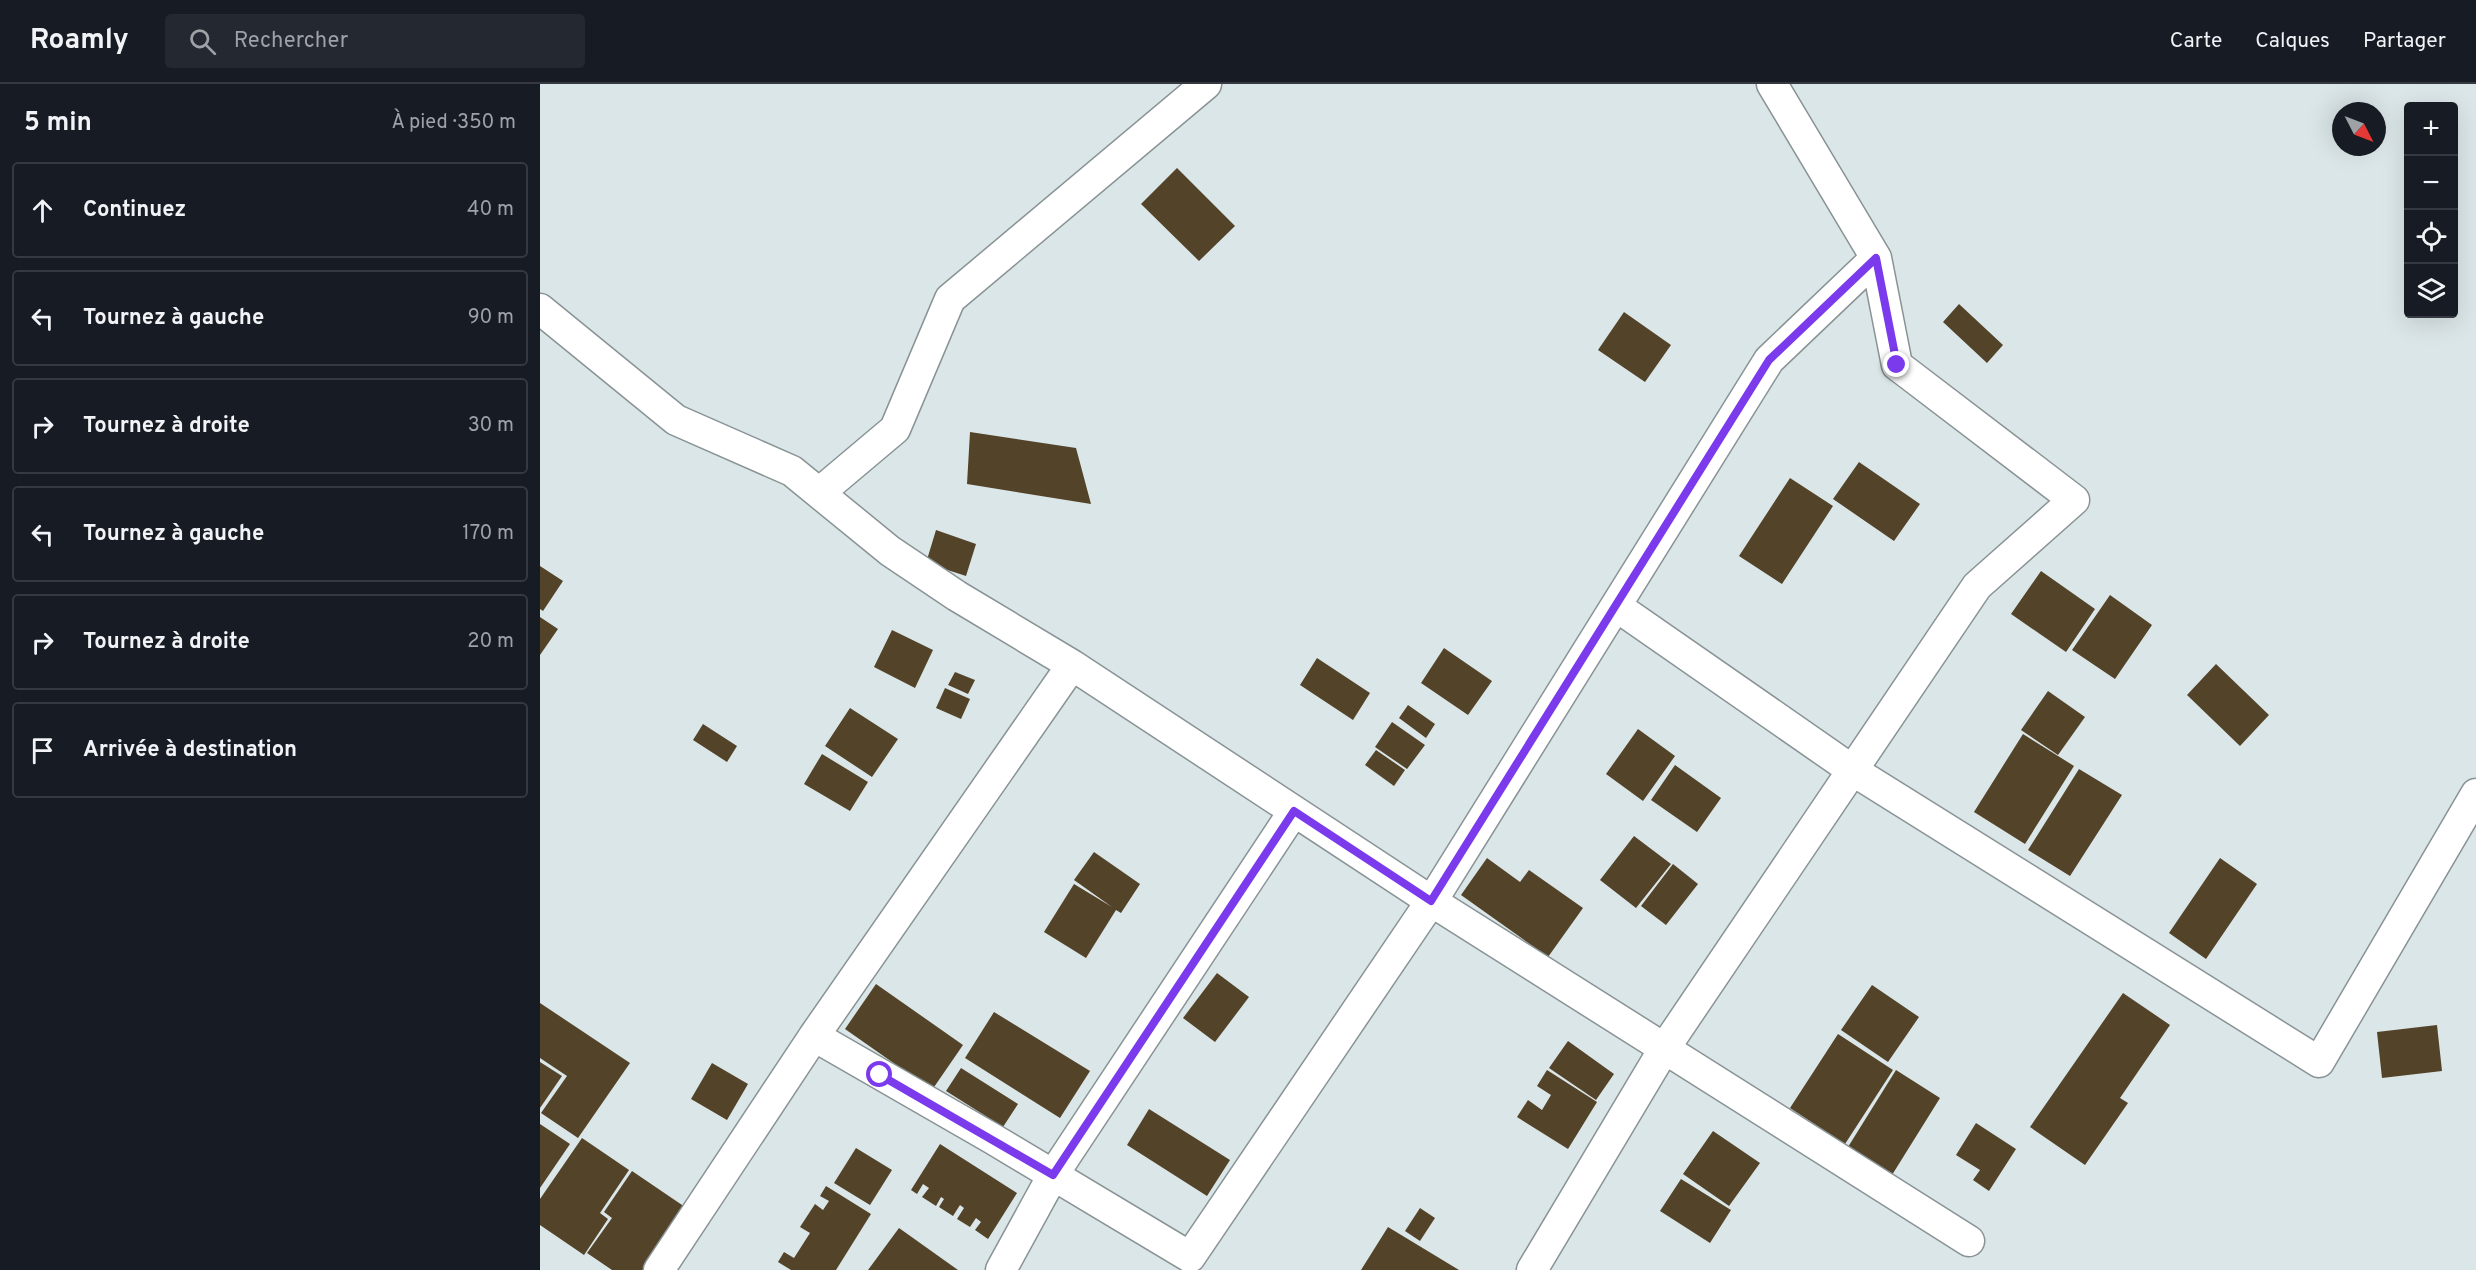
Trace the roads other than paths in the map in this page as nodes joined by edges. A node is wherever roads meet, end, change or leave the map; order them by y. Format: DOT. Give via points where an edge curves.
graph roads {
  1 [pos="1206,84"];
  2 [pos="1772,84"];
  3 [pos="1876,258"];
  4 [pos="540,309"];
  5 [pos="819,493"];
  6 [pos="1616,606"];
  7 [pos="1072,665"];
  8 [pos="1852,770"];
  9 [pos="2476,794"];
  10 [pos="1294,811"];
  11 [pos="1431,901"];
  12 [pos="814,1036"];
  13 [pos="1664,1049"];
  14 [pos="1053,1175"];
  15 [pos="1969,1241"];
  16 [pos="659,1270"];
  17 [pos="1001,1270"];
  18 [pos="1532,1270"];
  1 -- 5 [label="street" via="950,299 895,429"];
  2 -- 3 [label="street"];
  3 -- 6 [label="street" via="1769,360"];
  3 -- 8 [label="street" via="1897,365 2074,500 1977,586"];
  4 -- 5 [label="street" via="676,420 792,471"];
  5 -- 7 [label="street" via="890,551"];
  6 -- 8 [label="street"];
  6 -- 11 [label="street"];
  7 -- 10 [label="street"];
  7 -- 12 [label="street"];
  8 -- 9 [label="street" via="2319,1062"];
  8 -- 13 [label="street"];
  10 -- 11 [label="street"];
  10 -- 14 [label="street"];
  11 -- 13 [label="street"];
  11 -- 14 [label="street" via="1190,1257"];
  12 -- 14 [label="street"];
  12 -- 16 [label="street"];
  13 -- 15 [label="street"];
  13 -- 18 [label="street"];
  14 -- 17 [label="street"];
}
